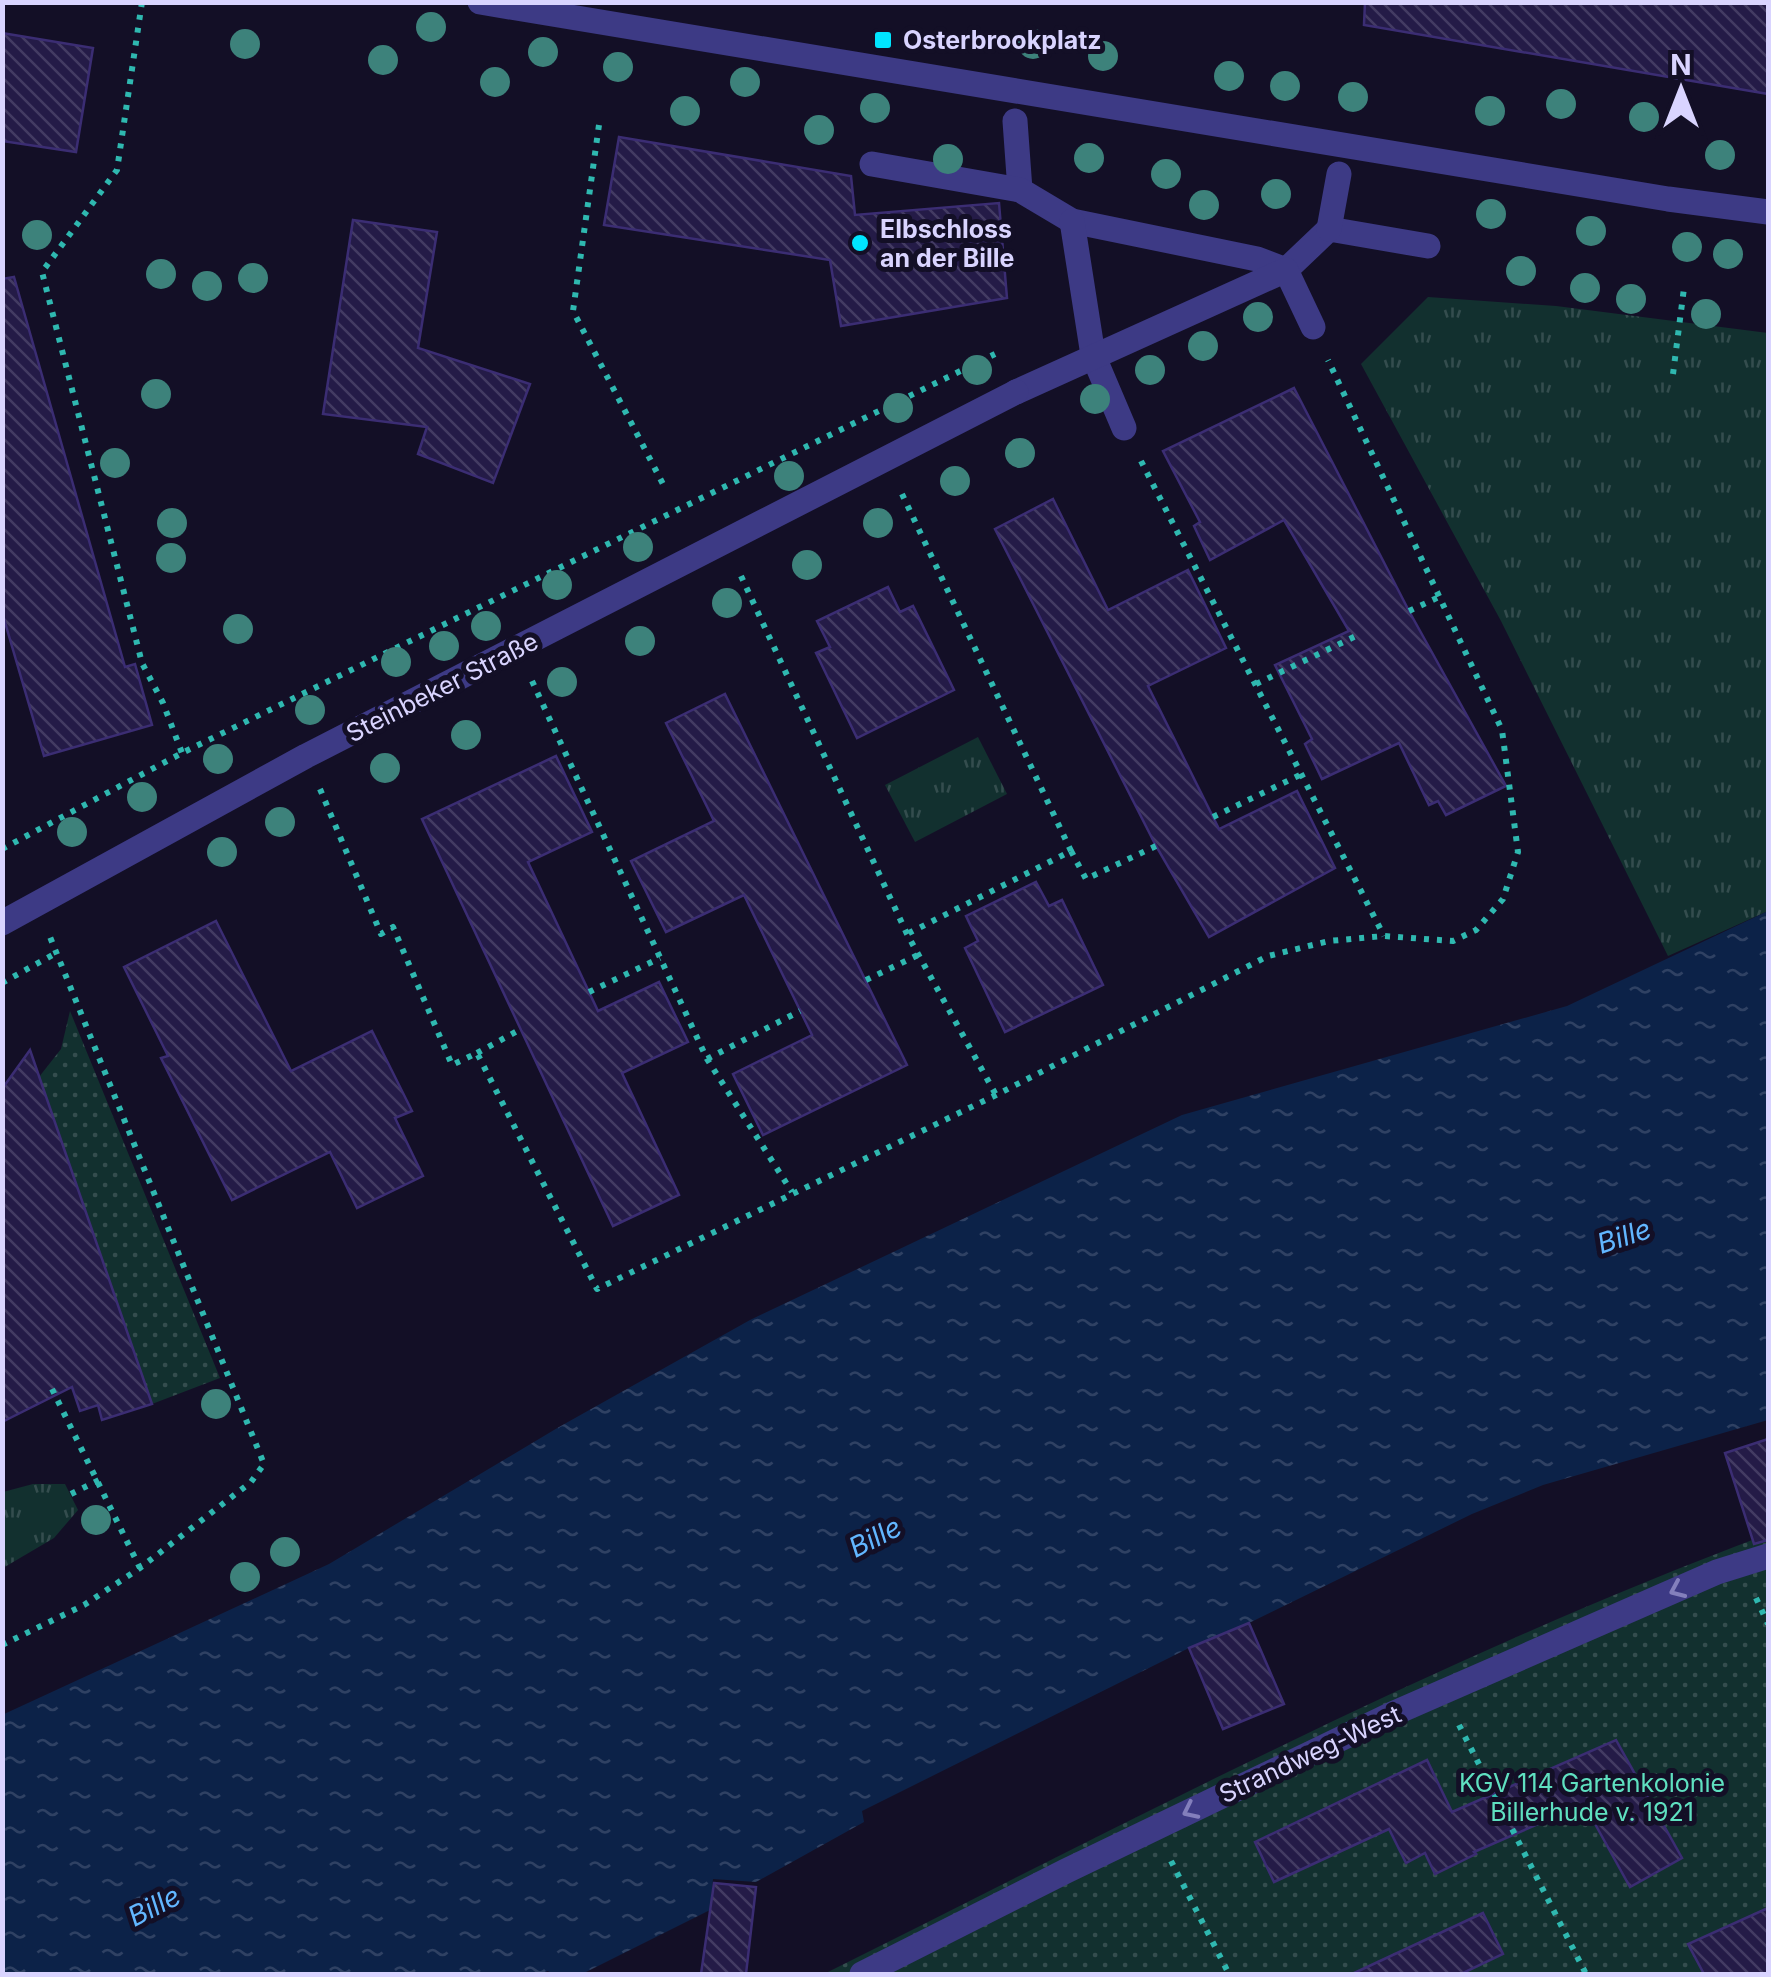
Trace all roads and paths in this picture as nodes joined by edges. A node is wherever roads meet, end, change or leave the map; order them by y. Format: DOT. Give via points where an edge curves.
graph roads {
  1 [pos="142,2"];
  2 [pos="480,2"];
  3 [pos="1016,121"];
  4 [pos="598,125"];
  5 [pos="872,164"];
  6 [pos="1339,174"];
  7 [pos="1020,190"];
  8 [pos="1768,212"];
  9 [pos="1072,221"];
  10 [pos="1328,230"];
  11 [pos="1428,246"];
  12 [pos="1286,270"];
  13 [pos="1684,288"];
  14 [pos="1313,327"];
  15 [pos="994,354"];
  16 [pos="1093,355"];
  17 [pos="1673,374"];
  18 [pos="1124,428"];
  19 [pos="884,458"];
  20 [pos="663,484"];
  21 [pos="726,543"];
  22 [pos="1439,597"];
  23 [pos="1410,610"];
  24 [pos="1358,636"];
  25 [pos="516,648"];
  26 [pos="1256,684"];
  27 [pos="182,753"];
  28 [pos="306,756"];
  29 [pos="1302,774"];
  30 [pos="1213,816"];
  31 [pos="1156,846"];
  32 [pos="2,848"];
  33 [pos="1071,851"];
  34 [pos="33,906"];
  35 [pos="2,923"];
  36 [pos="906,934"];
  37 [pos="1384,936"];
  38 [pos="58,952"];
  39 [pos="918,955"];
  40 [pos="660,958"];
  41 [pos="866,980"];
  42 [pos="2,983"];
  43 [pos="590,992"];
  44 [pos="800,1010"];
  45 [pos="521,1030"];
  46 [pos="477,1053"];
  47 [pos="708,1059"];
  48 [pos="996,1095"];
  49 [pos="792,1192"];
  50 [pos="52,1389"];
  51 [pos="99,1480"];
  52 [pos="71,1494"];
  53 [pos="1768,1556"];
  54 [pos="140,1568"];
  55 [pos="2,1645"];
  56 [pos="1444,1692"];
  57 [pos="1154,1828"];
  58 [pos="862,1974"];
  59 [pos="1229,1974"];
  60 [pos="1586,1974"];
  1 -- 27 [label="path" via="118,170 42,272 142,663"];
  2 -- 8 [label="street"];
  3 -- 7 [label="street"];
  4 -- 20 [label="path" via="572,310"];
  5 -- 7 [label="street"];
  6 -- 10 [label="street"];
  7 -- 9 [label="street"];
  9 -- 12 [label="street"];
  9 -- 16 [label="street"];
  10 -- 11 [label="street"];
  10 -- 12 [label="street"];
  12 -- 14 [label="street"];
  12 -- 16 [label="street"];
  13 -- 17 [label="path"];
  14 -- 22 [label="path"];
  15 -- 27 [label="path"];
  16 -- 18 [label="street"];
  16 -- 19 [label="street"];
  18 -- 26 [label="path"];
  19 -- 21 [label="street, Steinbeker Straße"];
  19 -- 33 [label="path"];
  21 -- 25 [label="street, Steinbeker Straße"];
  21 -- 36 [label="path"];
  22 -- 23 [label="path"];
  22 -- 37 [label="path" via="1502,730 1518,852 1503,900 1476,930 1453,941"];
  24 -- 26 [label="path"];
  25 -- 28 [label="street, Steinbeker Straße"];
  25 -- 40 [label="path"];
  26 -- 29 [label="path"];
  27 -- 32 [label="path"];
  28 -- 34 [label="street, Steinbeker Straße"];
  28 -- 46 [label="path" via="381,934 394,927 452,1065"];
  29 -- 30 [label="path"];
  29 -- 37 [label="path"];
  31 -- 33 [label="path" via="1086,879"];
  33 -- 36 [label="path"];
  34 -- 35 [label="street, Steinbeker Straße"];
  34 -- 38 [label="path"];
  36 -- 39 [label="path"];
  37 -- 48 [label="path" via="1329,940 1268,956"];
  38 -- 42 [label="path"];
  38 -- 54 [label="path" via="264,1464 251,1482"];
  39 -- 41 [label="path"];
  39 -- 48 [label="path"];
  40 -- 43 [label="path"];
  40 -- 47 [label="path"];
  44 -- 47 [label="path"];
  45 -- 46 [label="path"];
  46 -- 49 [label="path" via="597,1289"];
  47 -- 49 [label="path"];
  48 -- 49 [label="path"];
  50 -- 51 [label="path"];
  51 -- 52 [label="path"];
  51 -- 54 [label="path"];
  53 -- 56 [label="street, Strandweg-West, one-way"];
  54 -- 55 [label="path" via="84,1605"];
  56 -- 57 [label="street, Strandweg-West, one-way"];
  56 -- 60 [label="path"];
  57 -- 58 [label="street, Strandweg-West"];
  57 -- 59 [label="path"];
}
